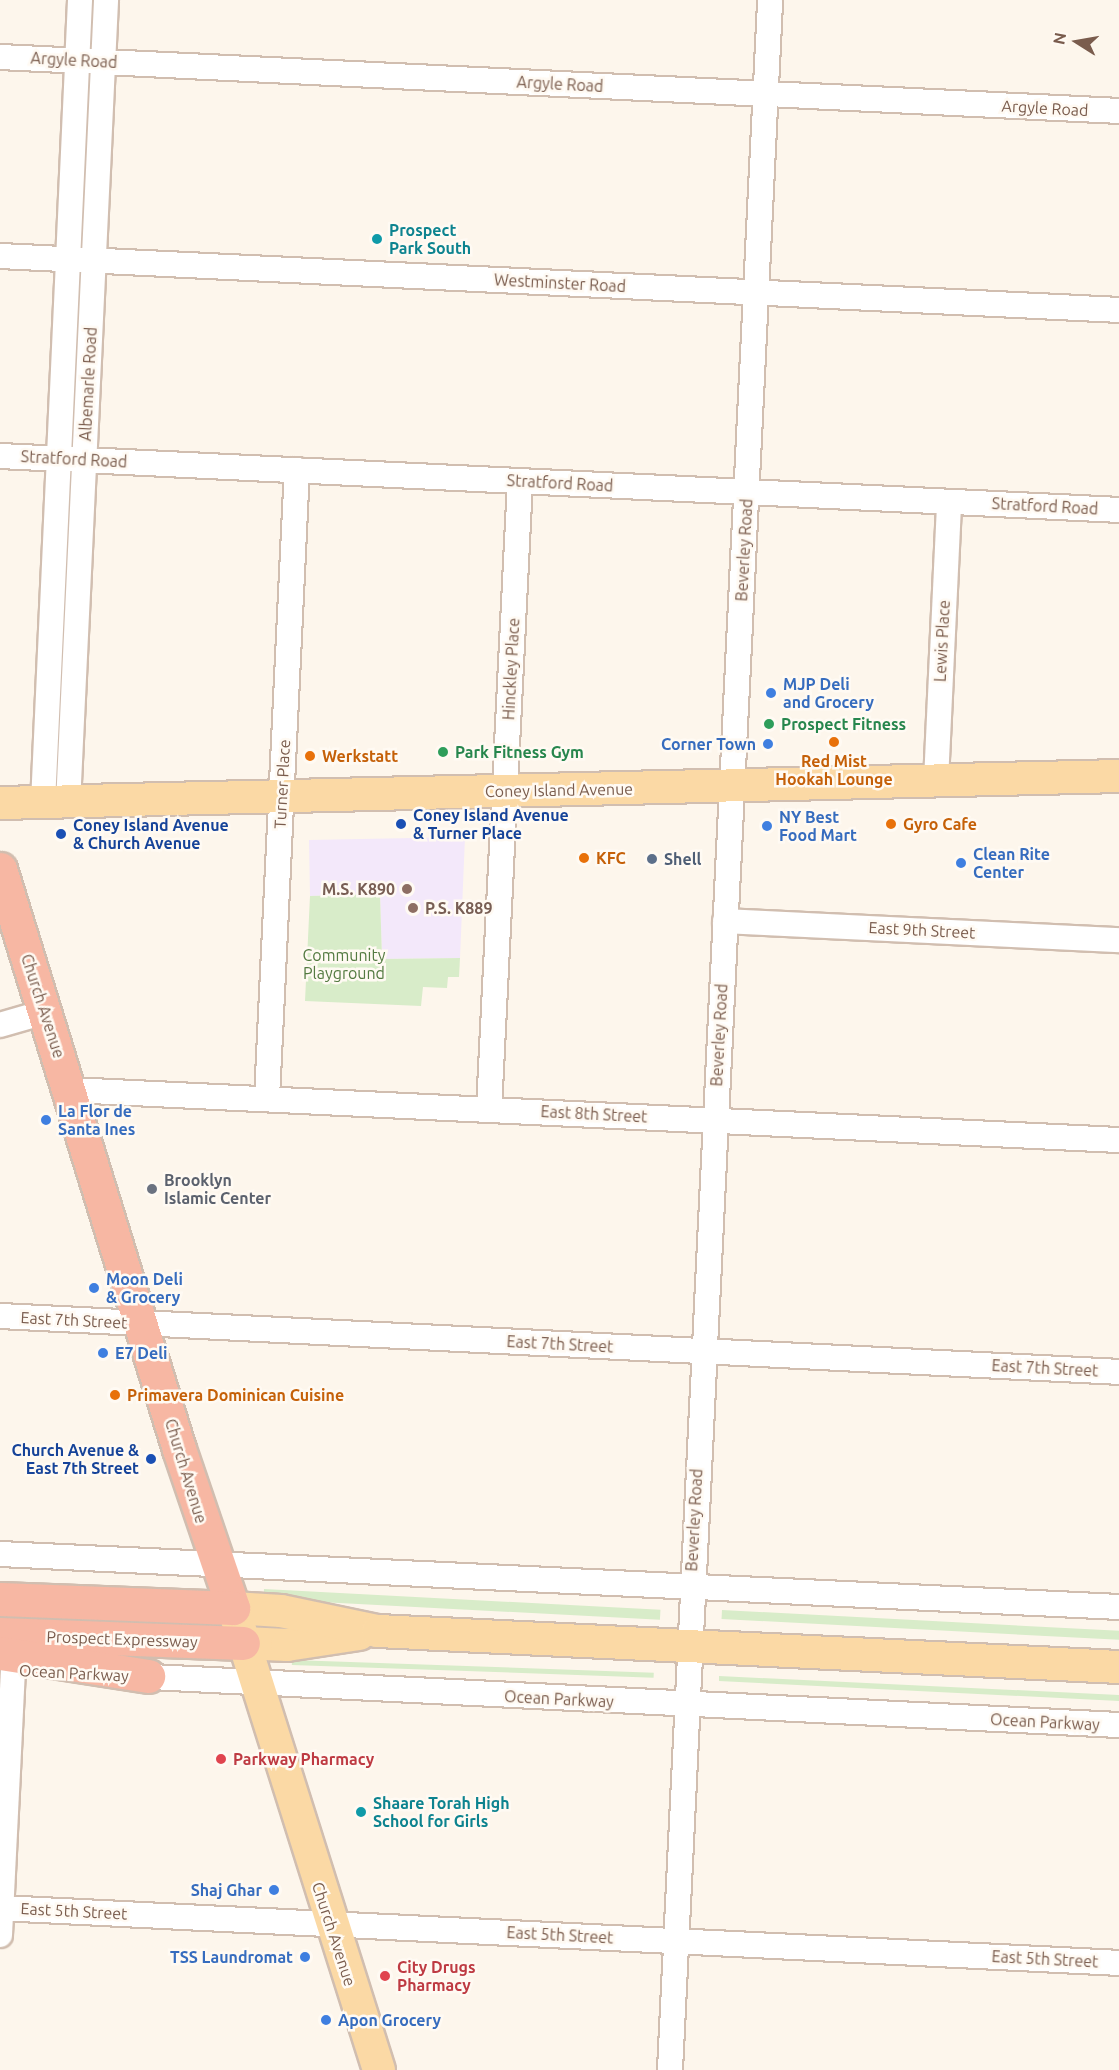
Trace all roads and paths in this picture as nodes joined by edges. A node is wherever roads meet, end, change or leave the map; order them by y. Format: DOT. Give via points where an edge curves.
graph roads {
  1 [pos="80,0"];
  2 [pos="106,0"];
  3 [pos="770,0"];
  4 [pos="0,57"];
  5 [pos="77,60"];
  6 [pos="104,62"];
  7 [pos="766,94"];
  8 [pos="1119,111"];
  9 [pos="0,256"];
  10 [pos="68,260"];
  11 [pos="94,261"];
  12 [pos="756,292"];
  13 [pos="1119,310"];
  14 [pos="0,456"];
  15 [pos="59,459"];
  16 [pos="84,460"];
  17 [pos="297,470"];
  18 [pos="520,481"];
  19 [pos="746,492"];
  20 [pos="949,502"];
  21 [pos="1119,510"];
  22 [pos="44,756"];
  23 [pos="70,757"];
  24 [pos="1119,776"];
  25 [pos="936,781"];
  26 [pos="732,786"];
  27 [pos="505,791"];
  28 [pos="282,797"];
  29 [pos="0,803"];
  30 [pos="55,803"];
  31 [pos="0,869"];
  32 [pos="726,921"];
  33 [pos="1119,940"];
  34 [pos="45,1012"];
  35 [pos="0,1025"];
  36 [pos="70,1090"];
  37 [pos="267,1098"];
  38 [pos="489,1109"];
  39 [pos="713,1120"];
  40 [pos="1119,1140"];
  41 [pos="0,1316"];
  42 [pos="142,1323"];
  43 [pos="702,1351"];
  44 [pos="1119,1372"];
  45 [pos="0,1554"];
  46 [pos="217,1565"];
  47 [pos="691,1587"];
  48 [pos="0,1599"];
  49 [pos="1119,1607"];
  50 [pos="232,1608"];
  51 [pos="378,1631"];
  52 [pos="0,1634"];
  53 [pos="243,1643"];
  54 [pos="688,1646"];
  55 [pos="4,1665"];
  56 [pos="1119,1667"];
  57 [pos="148,1676"];
  58 [pos="256,1683"];
  59 [pos="686,1705"];
  60 [pos="1119,1725"];
  61 [pos="1,1908"];
  62 [pos="330,1924"];
  63 [pos="0,1935"];
  64 [pos="676,1941"];
  65 [pos="1119,1963"];
  66 [pos="379,2070"];
  67 [pos="670,2070"];
  1 -- 5 [label="street, Albemarle Road"];
  2 -- 6 [label="street, Albemarle Road"];
  3 -- 7 [label="street, Beverley Road"];
  4 -- 5 [label="street, Argyle Road"];
  5 -- 6 [label="street, Argyle Road"];
  5 -- 10 [label="street, Albemarle Road"];
  6 -- 7 [label="street, Argyle Road"];
  6 -- 11 [label="street, Albemarle Road"];
  7 -- 8 [label="street, Argyle Road"];
  7 -- 12 [label="street, Beverley Road"];
  9 -- 10 [label="street, Westminster Road"];
  10 -- 11 [label="street, Westminster Road"];
  10 -- 15 [label="street, Albemarle Road"];
  11 -- 12 [label="street, Westminster Road"];
  11 -- 16 [label="street, Albemarle Road"];
  12 -- 13 [label="street, Westminster Road"];
  12 -- 19 [label="street, Beverley Road"];
  14 -- 15 [label="street, Stratford Road"];
  15 -- 16 [label="street, Stratford Road"];
  15 -- 22 [label="street, Albemarle Road"];
  16 -- 17 [label="street, Stratford Road"];
  16 -- 23 [label="street, Albemarle Road"];
  17 -- 18 [label="street, Stratford Road"];
  17 -- 28 [label="street, Turner Place"];
  18 -- 19 [label="street, Stratford Road"];
  18 -- 27 [label="street, Hinckley Place"];
  19 -- 20 [label="street, Stratford Road"];
  19 -- 26 [label="street, Beverley Road"];
  20 -- 21 [label="street, Stratford Road"];
  20 -- 25 [label="street, Lewis Place"];
  22 -- 23 [label="street"];
  22 -- 30 [label="street, Albemarle Road"];
  23 -- 30 [label="street, Albemarle Road"];
  24 -- 25 [label="main road, Coney Island Avenue"];
  25 -- 26 [label="main road, Coney Island Avenue"];
  26 -- 27 [label="main road, Coney Island Avenue"];
  26 -- 32 [label="street, Beverley Road"];
  27 -- 28 [label="main road, Coney Island Avenue"];
  27 -- 38 [label="street, Hinckley Place"];
  28 -- 30 [label="main road, Coney Island Avenue"];
  28 -- 37 [label="street, Turner Place"];
  29 -- 30 [label="main road, Coney Island Avenue"];
  31 -- 34 [label="highway, Church Avenue"];
  32 -- 33 [label="street, East 9th Street"];
  32 -- 39 [label="street, Beverley Road"];
  34 -- 35 [label="street"];
  34 -- 36 [label="highway, Church Avenue"];
  36 -- 37 [label="street, East 8th Street"];
  36 -- 42 [label="highway, Church Avenue"];
  37 -- 38 [label="street, East 8th Street"];
  38 -- 39 [label="street, East 8th Street"];
  39 -- 40 [label="street, East 8th Street"];
  39 -- 43 [label="street, Beverley Road"];
  41 -- 42 [label="street, East 7th Street"];
  42 -- 43 [label="street, East 7th Street"];
  42 -- 46 [label="highway, Church Avenue"];
  43 -- 44 [label="street, East 7th Street"];
  43 -- 47 [label="street, Beverley Road"];
  45 -- 46 [label="street"];
  46 -- 47 [label="street"];
  46 -- 50 [label="highway, Church Avenue"];
  47 -- 49 [label="street"];
  47 -- 54 [label="street, Beverley Road"];
  48 -- 50 [label="highway"];
  50 -- 51 [label="main road" via="281,1611"];
  50 -- 53 [label="main road, Church Avenue"];
  51 -- 53 [label="main road" via="287,1645"];
  51 -- 54 [label="main road"];
  52 -- 53 [label="highway, Prospect Expressway"];
  53 -- 58 [label="main road, Church Avenue"];
  54 -- 56 [label="main road"];
  54 -- 59 [label="street, Beverley Road"];
  55 -- 57 [label="highway"];
  55 -- 61 [label="street"];
  57 -- 58 [label="street, Ocean Parkway"];
  58 -- 59 [label="street, Ocean Parkway"];
  58 -- 62 [label="main road, Church Avenue"];
  59 -- 60 [label="street, Ocean Parkway"];
  59 -- 64 [label="street, Beverley Road"];
  61 -- 62 [label="street, East 5th Street"];
  61 -- 63 [label="street"];
  62 -- 64 [label="street, East 5th Street"];
  62 -- 66 [label="main road, Church Avenue"];
  64 -- 65 [label="street, East 5th Street"];
  64 -- 67 [label="street, Beverley Road"];
}
